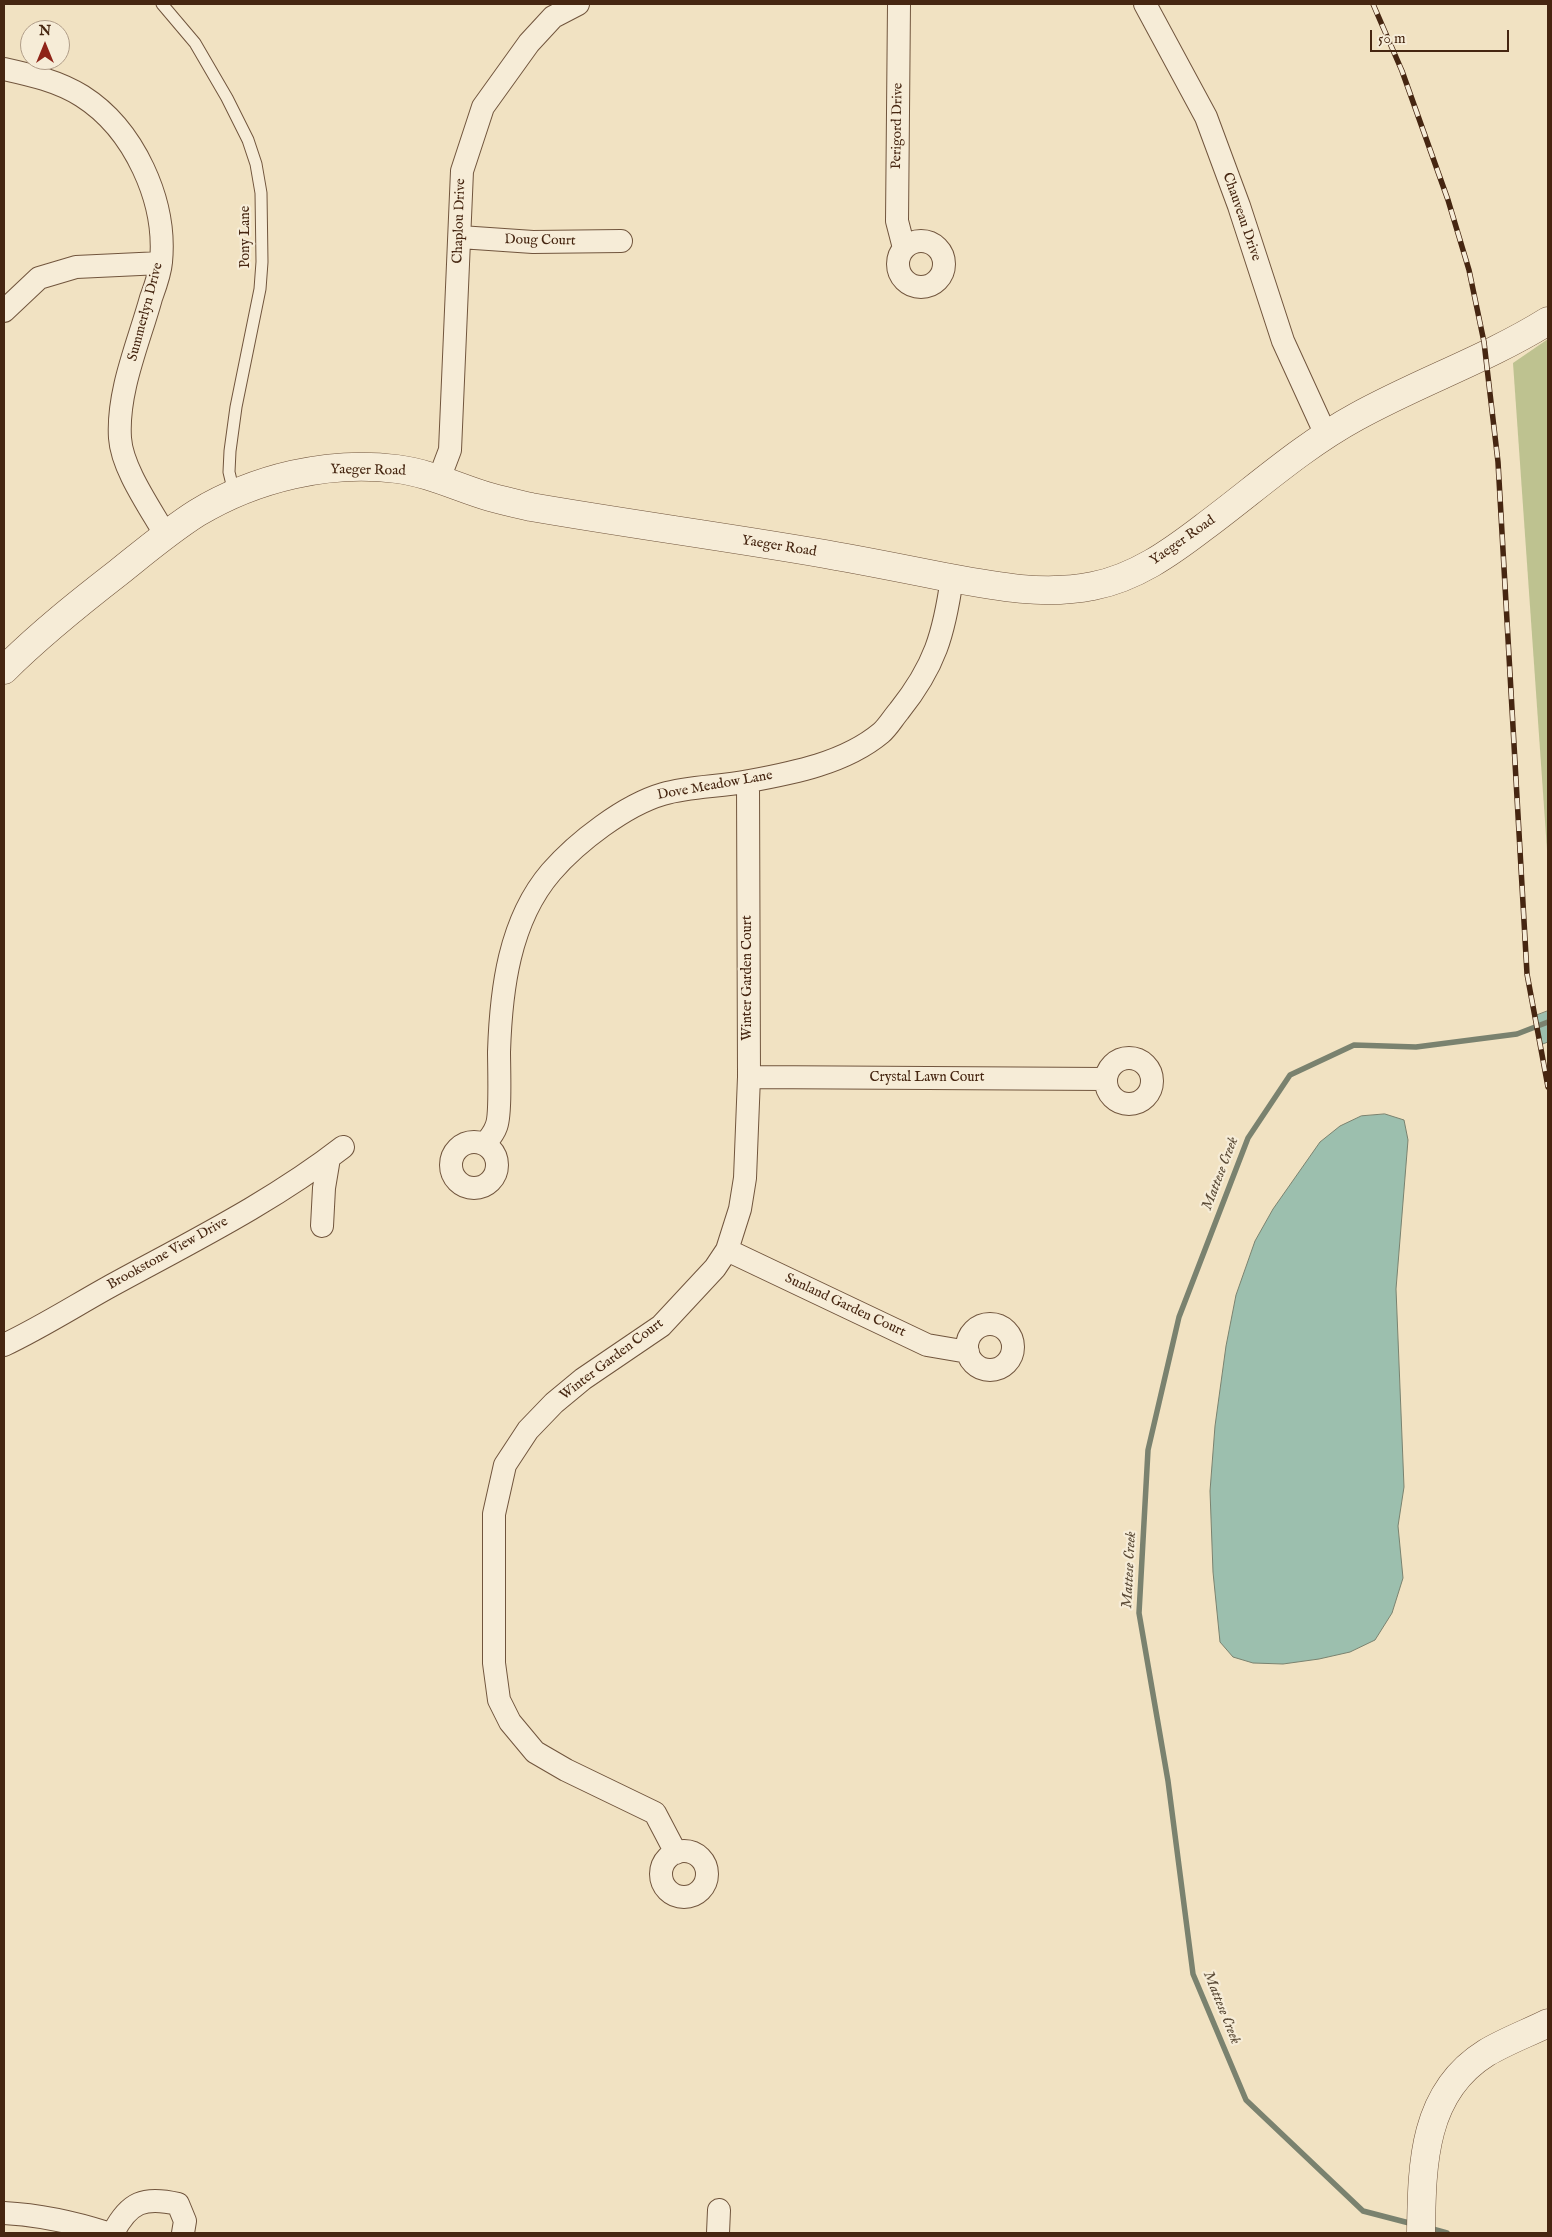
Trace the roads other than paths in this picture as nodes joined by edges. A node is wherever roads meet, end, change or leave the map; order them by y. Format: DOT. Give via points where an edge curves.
graph roads {
  1 [pos="162,4"];
  2 [pos="578,4"];
  3 [pos="899,4"];
  4 [pos="1145,4"];
  5 [pos="547,10"];
  6 [pos="4,69"];
  7 [pos="460,237"];
  8 [pos="621,242"];
  9 [pos="904,248"];
  10 [pos="161,263"];
  11 [pos="4,311"];
  12 [pos="1548,321"];
  13 [pos="1326,435"];
  14 [pos="438,479"];
  15 [pos="234,493"];
  16 [pos="166,536"];
  17 [pos="952,578"];
  18 [pos="4,670"];
  19 [pos="748,782"];
  20 [pos="749,1077"];
  21 [pos="1106,1079"];
  22 [pos="485,1144"];
  23 [pos="322,1226"];
  24 [pos="727,1250"];
  25 [pos="4,1345"];
  26 [pos="968,1352"];
  27 [pos="676,1852"];
  28 [pos="1548,2023"];
  29 [pos="719,2210"];
  30 [pos="4,2213"];
  31 [pos="107,2233"];
  32 [pos="113,2233"];
  33 [pos="183,2233"];
  34 [pos="718,2233"];
  35 [pos="1421,2233"];
  1 -- 15 [label="lane, Pony Lane" via="195,42 227,98 248,140 261,193 260,289 230,451 229,472"];
  2 -- 5 [label="street, Chaplou Drive"];
  3 -- 9 [label="street, Perigord Drive" via="897,221"];
  4 -- 13 [label="street, Chauveau Drive" via="1206,118 1239,206 1282,341"];
  5 -- 7 [label="street, Chaplou Drive" via="529,42 483,107 462,171"];
  6 -- 10 [label="street, Summerlyn Drive" via="48,79 81,95 108,115 136,157 156,203"];
  7 -- 8 [label="street, Doug Court" via="533,242"];
  7 -- 14 [label="street, Chaplou Drive" via="450,450"];
  10 -- 11 [label="street" via="76,267 39,278"];
  10 -- 16 [label="street, Summerlyn Drive" via="129,375 120,440 126,461"];
  12 -- 13 [label="street, Yaeger Road" via="1494,352 1356,417"];
  13 -- 17 [label="street, Yaeger Road" via="1171,552 1131,574 1092,586 1058,590 1025,589"];
  14 -- 15 [label="street, Yaeger Road" via="395,468 347,468 282,477"];
  14 -- 17 [label="street, Yaeger Road" via="531,507"];
  15 -- 16 [label="street, Yaeger Road" via="195,514"];
  16 -- 18 [label="street, Yaeger Road" via="75,606"];
  17 -- 19 [label="street, Dove Meadow Lane" via="946,615 932,662 916,690 881,733 848,753 815,766"];
  19 -- 20 [label="street, Winter Garden Court"];
  19 -- 22 [label="street, Dove Meadow Lane" via="694,787 641,802 572,851 551,872 531,900 517,930 508,963 499,1045 497,1126"];
  20 -- 21 [label="street, Crystal Lawn Court"];
  20 -- 24 [label="street, Winter Garden Court" via="745,1178 740,1210"];
  23 -- 25 [label="street, Brookstone View Drive" via="324,1188 336,1153 172,1254"];
  24 -- 26 [label="street, Sunland Garden Court" via="927,1345"];
  24 -- 27 [label="street, Winter Garden Court" via="715,1268 661,1326 583,1379 528,1430 506,1466 494,1514 494,1664 499,1700 510,1722 535,1752 655,1813"];
  28 -- 35 [label="street" via="1486,2053 1450,2085 1430,2126 1426,2145"];
  29 -- 34 [label="street"];
  30 -- 31 [label="street" via="72,2221"];
  32 -- 33 [label="street" via="121,2216 140,2201 158,2199 178,2204 185,2221"];
}
